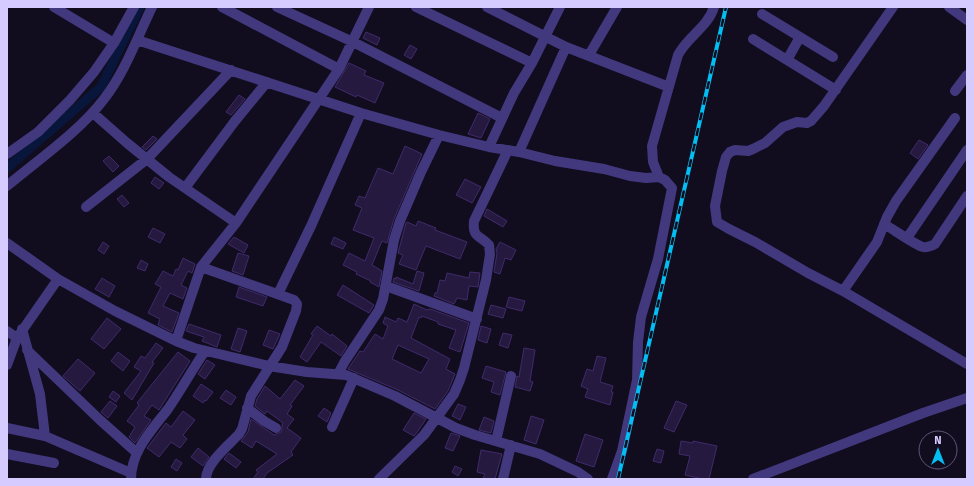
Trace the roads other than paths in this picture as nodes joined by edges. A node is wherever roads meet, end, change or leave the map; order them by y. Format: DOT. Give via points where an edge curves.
graph roads {
  1 [pos="54,7"];
  2 [pos="152,7"];
  3 [pos="222,7"];
  4 [pos="277,7"];
  5 [pos="369,7"];
  6 [pos="416,7"];
  7 [pos="487,7"];
  8 [pos="560,7"];
  9 [pos="617,7"];
  10 [pos="714,7"];
  11 [pos="893,7"];
  12 [pos="949,7"];
  13 [pos="129,9"];
  14 [pos="428,10"];
  15 [pos="762,14"];
  16 [pos="967,20"];
  17 [pos="546,35"];
  18 [pos="800,37"];
  19 [pos="753,39"];
  20 [pos="137,40"];
  21 [pos="353,42"];
  22 [pos="114,43"];
  23 [pos="566,47"];
  24 [pos="589,55"];
  25 [pos="833,57"];
  26 [pos="787,60"];
  27 [pos="532,63"];
  28 [pos="339,69"];
  29 [pos="231,70"];
  30 [pos="967,75"];
  31 [pos="267,82"];
  32 [pos="669,87"];
  33 [pos="836,90"];
  34 [pos="955,92"];
  35 [pos="320,99"];
  36 [pos="93,113"];
  37 [pos="361,113"];
  38 [pos="502,118"];
  39 [pos="955,118"];
  40 [pos="440,135"];
  41 [pos="489,147"];
  42 [pos="508,150"];
  43 [pos="967,150"];
  44 [pos="520,152"];
  45 [pos="7,154"];
  46 [pos="146,159"];
  47 [pos="659,178"];
  48 [pos="7,186"];
  49 [pos="185,188"];
  50 [pos="967,196"];
  51 [pos="86,207"];
  52 [pos="236,223"];
  53 [pos="884,224"];
  54 [pos="907,238"];
  55 [pos="7,243"];
  56 [pos="201,267"];
  57 [pos="58,279"];
  58 [pos="386,286"];
  59 [pos="843,291"];
  60 [pos="278,294"];
  61 [pos="477,319"];
  62 [pos="7,331"];
  63 [pos="20,334"];
  64 [pos="176,341"];
  65 [pos="28,350"];
  66 [pos="205,351"];
  67 [pos="967,364"];
  68 [pos="7,365"];
  69 [pos="269,366"];
  70 [pos="338,374"];
  71 [pos="511,376"];
  72 [pos="354,378"];
  73 [pos="967,398"];
  74 [pos="247,408"];
  75 [pos="436,419"];
  76 [pos="332,427"];
  77 [pos="7,428"];
  78 [pos="276,428"];
  79 [pos="45,436"];
  80 [pos="496,441"];
  81 [pos="511,445"];
  82 [pos="137,453"];
  83 [pos="7,454"];
  84 [pos="54,463"];
  85 [pos="131,476"];
  86 [pos="769,477"];
  87 [pos="206,479"];
  88 [pos="379,479"];
  89 [pos="503,479"];
  90 [pos="588,479"];
  91 [pos="612,479"];
  92 [pos="753,479"];
  1 -- 22 [label="street"];
  2 -- 20 [label="street"];
  3 -- 28 [label="street"];
  4 -- 21 [label="street"];
  5 -- 21 [label="street"];
  6 -- 14 [label="street"];
  7 -- 17 [label="street"];
  8 -- 17 [label="street"];
  9 -- 24 [label="street"];
  10 -- 32 [label="street" via="710,17 681,49"];
  11 -- 33 [label="street"];
  12 -- 16 [label="street"];
  13 -- 22 [label="street"];
  14 -- 27 [label="street"];
  15 -- 18 [label="street"];
  17 -- 23 [label="street"];
  17 -- 27 [label="street"];
  18 -- 25 [label="street"];
  18 -- 26 [label="street"];
  19 -- 26 [label="street"];
  20 -- 29 [label="street"];
  20 -- 36 [label="street" via="116,82"];
  21 -- 28 [label="street"];
  21 -- 38 [label="street"];
  22 -- 45 [label="street" via="70,100 38,132"];
  23 -- 24 [label="street"];
  23 -- 44 [label="street"];
  24 -- 32 [label="street"];
  26 -- 33 [label="street"];
  27 -- 38 [label="street"];
  28 -- 35 [label="street"];
  29 -- 31 [label="street"];
  29 -- 46 [label="street"];
  30 -- 34 [label="street"];
  31 -- 35 [label="street"];
  31 -- 49 [label="street"];
  32 -- 47 [label="street" via="652,146 653,162"];
  33 -- 59 [label="street" via="811,121 783,127 765,143 748,151 730,152 722,171 715,206 717,222 722,226"];
  35 -- 37 [label="street"];
  35 -- 52 [label="street"];
  36 -- 46 [label="street"];
  36 -- 48 [label="street"];
  37 -- 40 [label="street"];
  37 -- 60 [label="street"];
  38 -- 41 [label="street"];
  39 -- 53 [label="street" via="896,201"];
  40 -- 41 [label="street"];
  40 -- 58 [label="street" via="400,221"];
  41 -- 42 [label="street"];
  42 -- 44 [label="street"];
  42 -- 61 [label="street" via="474,221 474,233 489,245 490,254"];
  43 -- 54 [label="street"];
  44 -- 47 [label="street" via="630,176"];
  46 -- 49 [label="street"];
  46 -- 51 [label="street"];
  47 -- 91 [label="street" via="665,180 672,188 658,259 641,317 637,380 622,451"];
  49 -- 52 [label="street"];
  50 -- 54 [label="street" via="935,244 924,248"];
  52 -- 56 [label="street"];
  53 -- 54 [label="street"];
  53 -- 59 [label="street" via="877,242"];
  55 -- 57 [label="street"];
  56 -- 60 [label="street"];
  56 -- 64 [label="street"];
  57 -- 63 [label="street"];
  57 -- 64 [label="street"];
  58 -- 61 [label="street"];
  58 -- 70 [label="street" via="379,310"];
  59 -- 67 [label="street"];
  60 -- 69 [label="street" via="296,301 297,307 282,347"];
  61 -- 75 [label="street" via="460,380 454,394"];
  62 -- 63 [label="street"];
  63 -- 65 [label="street"];
  63 -- 68 [label="street"];
  64 -- 66 [label="street"];
  65 -- 79 [label="street" via="40,394"];
  65 -- 82 [label="street"];
  66 -- 69 [label="street"];
  66 -- 82 [label="street"];
  69 -- 70 [label="street"];
  69 -- 74 [label="street" via="253,391"];
  70 -- 72 [label="street"];
  71 -- 80 [label="street"];
  72 -- 75 [label="street" via="395,396"];
  72 -- 76 [label="street"];
  73 -- 86 [label="street" via="915,416"];
  74 -- 78 [label="street"];
  74 -- 87 [label="street" via="239,434 214,460 208,469"];
  75 -- 80 [label="street"];
  75 -- 88 [label="street" via="411,449"];
  77 -- 79 [label="street"];
  79 -- 85 [label="street"];
  80 -- 81 [label="street"];
  81 -- 89 [label="street"];
  81 -- 90 [label="street" via="540,454"];
  82 -- 85 [label="street"];
  83 -- 84 [label="street"];
  86 -- 92 [label="street"];
}
